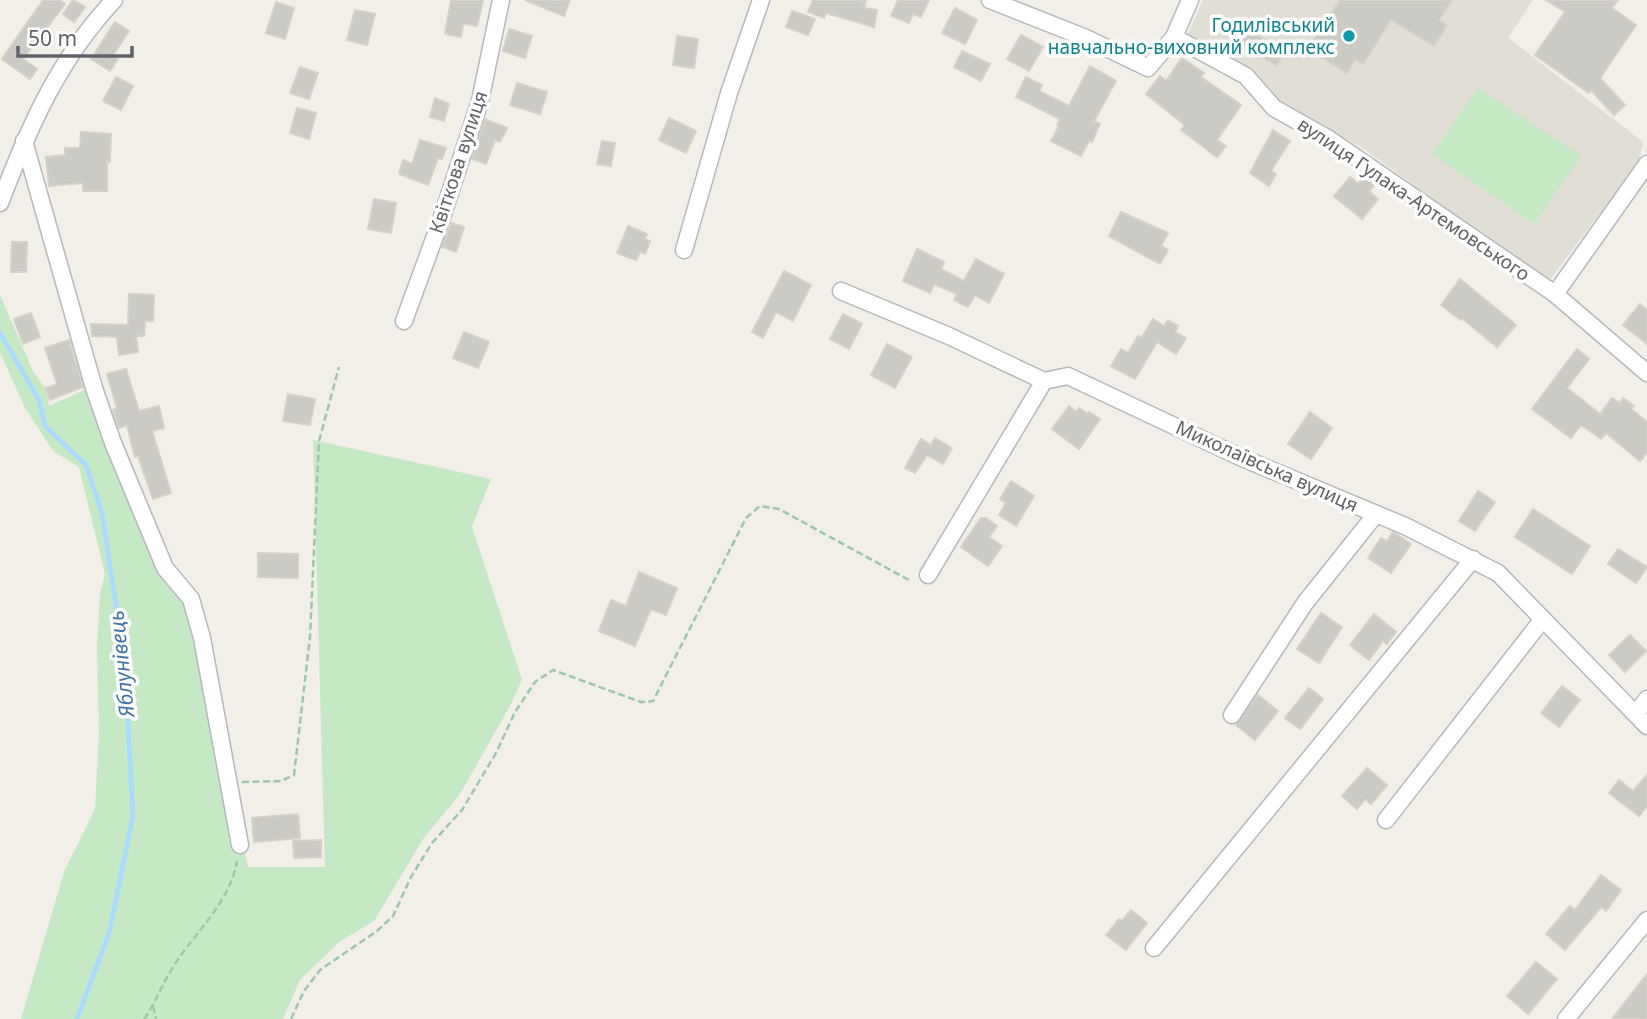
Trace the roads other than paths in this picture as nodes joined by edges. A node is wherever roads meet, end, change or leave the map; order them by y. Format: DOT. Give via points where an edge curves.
graph roads {
  1 [pos="114,0"];
  2 [pos="501,0"];
  3 [pos="761,0"];
  4 [pos="990,0"];
  5 [pos="1190,0"];
  6 [pos="1174,37"];
  7 [pos="24,141"];
  8 [pos="1647,164"];
  9 [pos="0,203"];
  10 [pos="684,250"];
  11 [pos="841,291"];
  12 [pos="1555,293"];
  13 [pos="404,321"];
  14 [pos="1647,373"];
  15 [pos="1044,381"];
  16 [pos="1376,514"];
  17 [pos="1473,559"];
  18 [pos="929,575"];
  19 [pos="1543,618"];
  20 [pos="1647,699"];
  21 [pos="1636,713"];
  22 [pos="1232,715"];
  23 [pos="1647,726"];
  24 [pos="1386,820"];
  25 [pos="240,845"];
  26 [pos="1647,920"];
  27 [pos="1154,948"];
  28 [pos="1566,1019"];
  1 -- 7 [label="street" via="45,95"];
  2 -- 13 [label="street, Квіткова вулиця" via="480,101"];
  3 -- 10 [label="street"];
  4 -- 6 [label="street" via="1148,68"];
  5 -- 6 [label="street"];
  6 -- 12 [label="street, вулиця Гулака-Артемовського" via="1246,76 1274,108 1329,139"];
  7 -- 9 [label="street"];
  7 -- 25 [label="street" via="113,443 165,568 191,599"];
  8 -- 12 [label="street"];
  11 -- 15 [label="street"];
  12 -- 14 [label="street, вулиця Гулака-Артемовського"];
  15 -- 16 [label="street, Миколаївська вулиця" via="1068,376 1240,457"];
  15 -- 18 [label="street"];
  16 -- 17 [label="street, Миколаївська вулиця"];
  16 -- 22 [label="street" via="1305,603"];
  17 -- 19 [label="street, Миколаївська вулиця" via="1498,573"];
  17 -- 27 [label="street"];
  19 -- 21 [label="street, Миколаївська вулиця"];
  19 -- 24 [label="street"];
  20 -- 21 [label="street"];
  21 -- 23 [label="street, Миколаївська вулиця"];
  26 -- 28 [label="street"];
}
